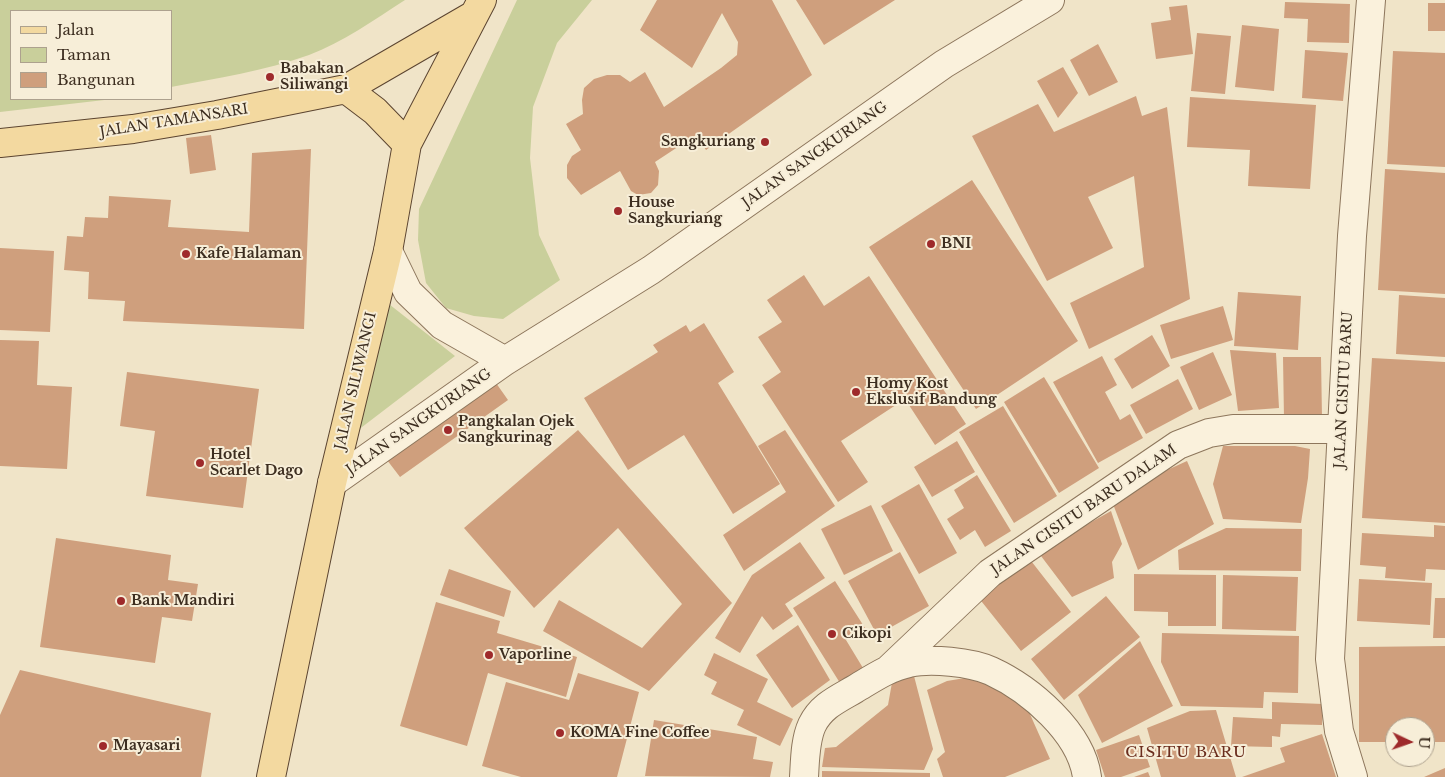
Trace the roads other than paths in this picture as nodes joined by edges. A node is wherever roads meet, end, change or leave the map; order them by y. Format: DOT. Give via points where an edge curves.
graph roads {
  1 [pos="1050,0"];
  2 [pos="1371,0"];
  3 [pos="477,8"];
  4 [pos="346,90"];
  5 [pos="0,143"];
  6 [pos="407,144"];
  7 [pos="388,251"];
  8 [pos="505,361"];
  9 [pos="1342,429"];
  10 [pos="332,483"];
  11 [pos="889,668"];
  12 [pos="271,777"];
  13 [pos="804,777"];
  14 [pos="1087,777"];
  15 [pos="1353,777"];
  1 -- 8 [label="street, JALAN SANGKURIANG" via="944,64 651,270"];
  2 -- 9 [label="street, JALAN CISITU BARU" via="1352,236"];
  3 -- 4 [label="main road, JALAN TAMANSARI"];
  3 -- 6 [label="main road, JALAN SILIWANGI"];
  4 -- 5 [label="main road, JALAN TAMANSARI" via="133,129"];
  4 -- 6 [label="main road" via="374,111"];
  6 -- 7 [label="main road, JALAN SILIWANGI"];
  7 -- 8 [label="street, JALAN SANGKURIANG" via="408,292 442,325"];
  7 -- 10 [label="main road, JALAN SILIWANGI"];
  8 -- 10 [label="street, JALAN SANGKURIANG"];
  9 -- 11 [label="street, JALAN CISITU BARU DALAM" via="1233,429 1209,433 1178,445 990,573"];
  9 -- 15 [label="street, JALAN CISITU BARU" via="1330,660 1339,731"];
  10 -- 12 [label="main road, JALAN SILIWANGI"];
  11 -- 13 [label="street" via="821,709 811,726"];
  11 -- 14 [label="street" via="911,662 956,662 990,671 1051,712 1072,738"];
}
